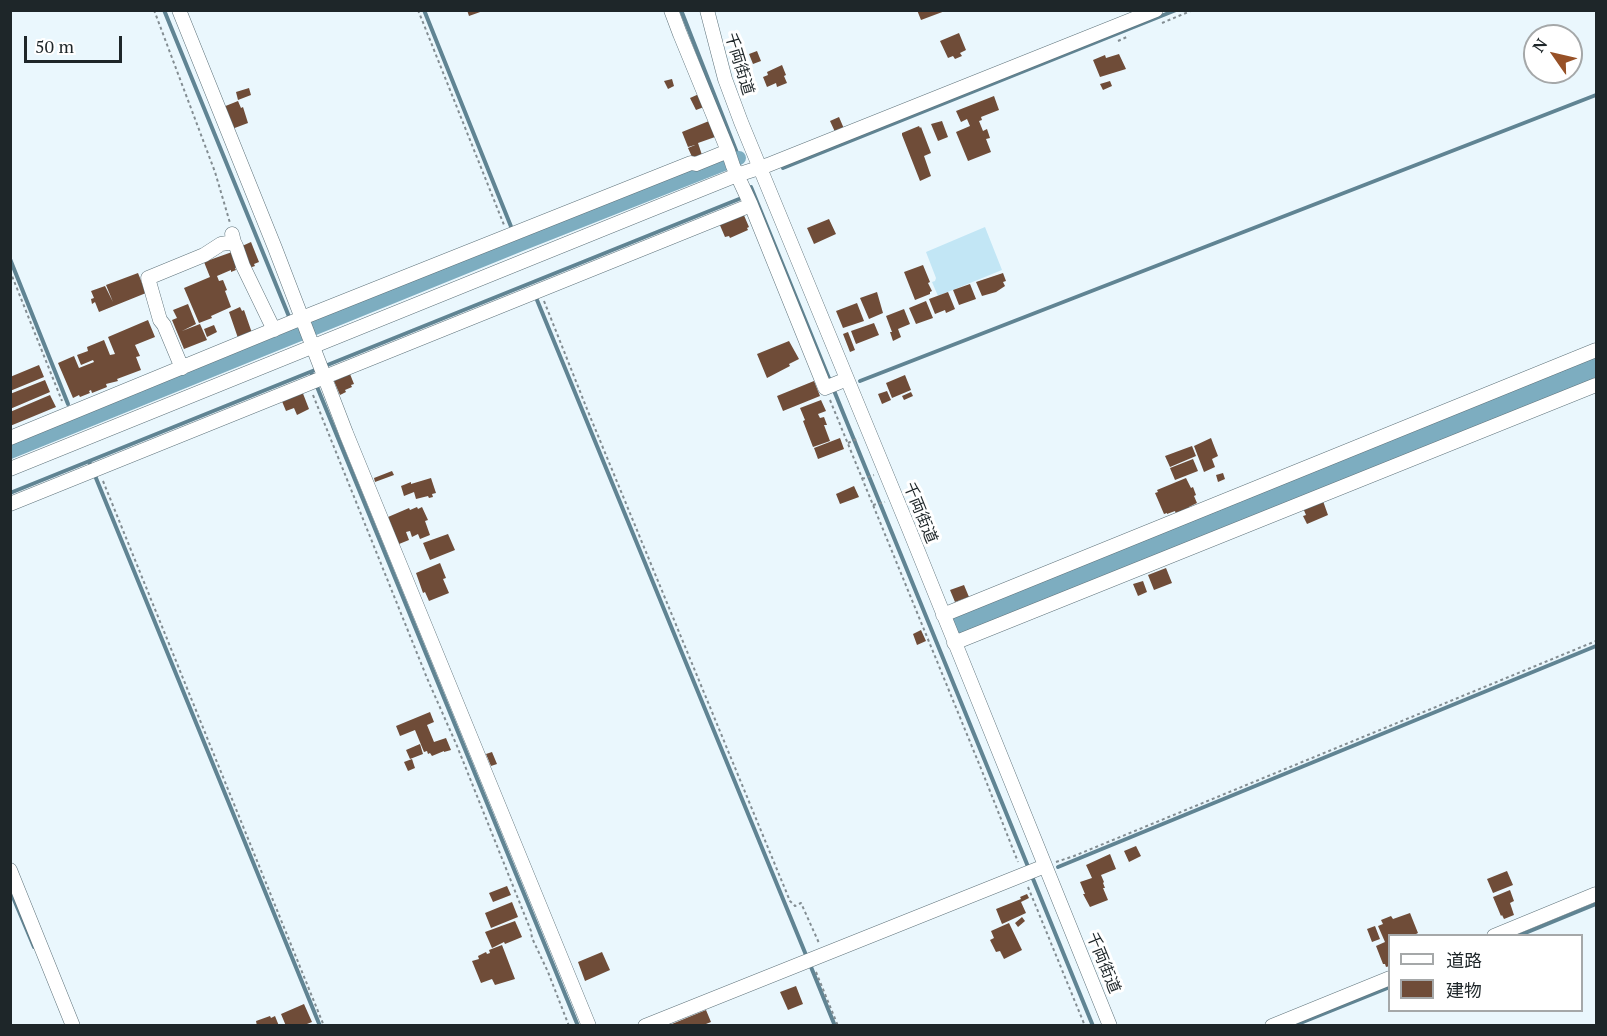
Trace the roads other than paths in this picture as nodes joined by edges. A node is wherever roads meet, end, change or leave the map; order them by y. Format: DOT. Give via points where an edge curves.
graph roads {
  1 [pos="179,10"];
  2 [pos="671,10"];
  3 [pos="707,10"];
  4 [pos="1156,10"];
  5 [pos="732,162"];
  6 [pos="760,168"];
  7 [pos="751,205"];
  8 [pos="274,330"];
  9 [pos="307,332"];
  10 [pos="1596,350"];
  11 [pos="182,368"];
  12 [pos="317,377"];
  13 [pos="834,384"];
  14 [pos="1596,385"];
  15 [pos="10,438"];
  16 [pos="10,469"];
  17 [pos="10,504"];
  18 [pos="943,615"];
  19 [pos="954,643"];
  20 [pos="10,870"];
  21 [pos="1032,871"];
  22 [pos="1596,894"];
  23 [pos="1499,934"];
  24 [pos="1388,978"];
  25 [pos="73,1026"];
  26 [pos="589,1026"];
  27 [pos="645,1026"];
  28 [pos="1110,1026"];
  29 [pos="1272,1026"];
  1 -- 9 [label="street"];
  2 -- 5 [label="street"];
  3 -- 6 [label="street, 千両街道" via="725,79"];
  4 -- 6 [label="street"];
  5 -- 6 [label="street"];
  5 -- 7 [label="street"];
  5 -- 9 [label="street"];
  5 -- 9 [label="street" via="691,163 508,236"];
  6 -- 13 [label="street, 千両街道"];
  7 -- 12 [label="street"];
  7 -- 13 [label="street"];
  8 -- 9 [label="street"];
  8 -- 11 [label="street"];
  8 -- 11 [label="street" via="233,238 204,255 148,278 160,320"];
  9 -- 12 [label="street"];
  9 -- 16 [label="street"];
  10 -- 18 [label="street"];
  11 -- 15 [label="street"];
  12 -- 17 [label="street"];
  12 -- 26 [label="street" via="350,444"];
  13 -- 18 [label="street, 千両街道"];
  14 -- 19 [label="street"];
  18 -- 19 [label="street, 千両街道"];
  19 -- 21 [label="street, 千両街道"];
  20 -- 25 [label="street"];
  21 -- 27 [label="street"];
  21 -- 28 [label="street, 千両街道"];
  22 -- 23 [label="street"];
  24 -- 29 [label="street"];
}
